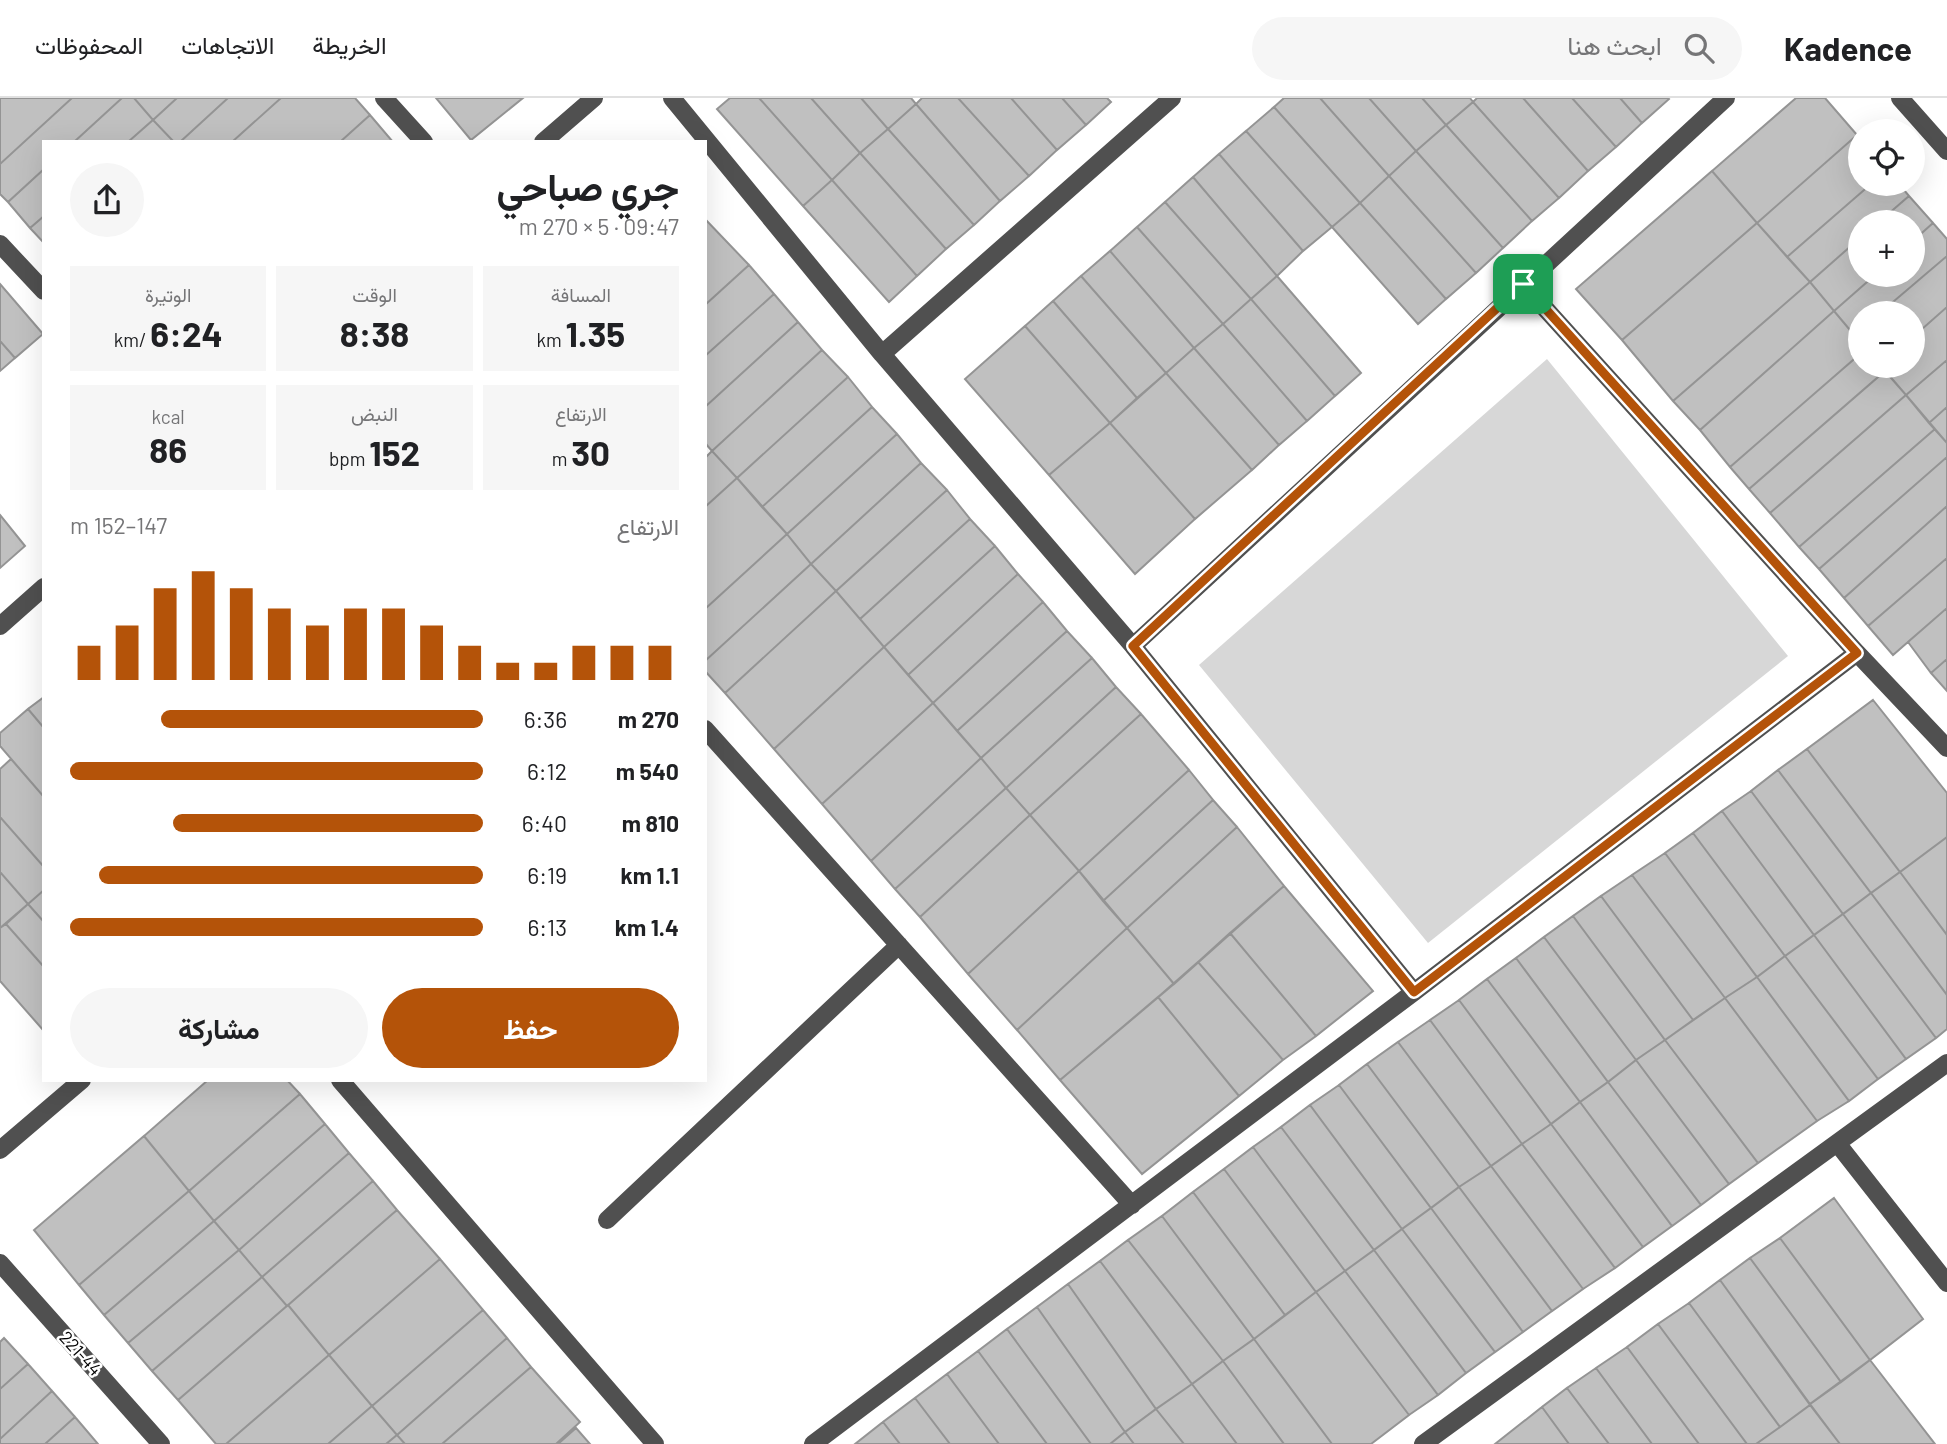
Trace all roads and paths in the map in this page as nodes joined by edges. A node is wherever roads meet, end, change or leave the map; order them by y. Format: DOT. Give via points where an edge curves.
graph roads {
  1 [pos="384,98"];
  2 [pos="594,98"];
  3 [pos="673,98"];
  4 [pos="1172,98"];
  5 [pos="1726,98"];
  6 [pos="1900,98"];
  7 [pos="422,140"];
  8 [pos="545,140"];
  9 [pos="1947,151"];
  10 [pos="0,244"];
  11 [pos="1523,284"];
  12 [pos="42,289"];
  13 [pos="882,354"];
  14 [pos="42,589"];
  15 [pos="0,626"];
  16 [pos="1133,646"];
  17 [pos="1857,653"];
  18 [pos="707,731"];
  19 [pos="1947,748"];
  20 [pos="899,945"];
  21 [pos="1414,992"];
  22 [pos="1947,1063"];
  23 [pos="80,1082"];
  24 [pos="342,1082"];
  25 [pos="1838,1143"];
  26 [pos="0,1150"];
  27 [pos="1132,1205"];
  28 [pos="607,1220"];
  29 [pos="0,1262"];
  30 [pos="1947,1283"];
  31 [pos="161,1444"];
  32 [pos="655,1444"];
  33 [pos="813,1444"];
  34 [pos="1423,1444"];
  1 -- 7 [label="street"];
  2 -- 8 [label="street"];
  3 -- 13 [label="street"];
  4 -- 13 [label="street"];
  5 -- 11 [label="street"];
  6 -- 9 [label="street"];
  10 -- 12 [label="street"];
  11 -- 16 [label="street"];
  11 -- 17 [label="street"];
  13 -- 16 [label="street"];
  14 -- 15 [label="street"];
  16 -- 21 [label="street"];
  17 -- 19 [label="street"];
  17 -- 21 [label="street"];
  18 -- 20 [label="street"];
  20 -- 27 [label="street"];
  20 -- 28 [label="street"];
  21 -- 27 [label="street"];
  22 -- 25 [label="street"];
  23 -- 26 [label="street"];
  24 -- 32 [label="street"];
  25 -- 30 [label="street"];
  25 -- 34 [label="street"];
  27 -- 33 [label="street"];
  29 -- 31 [label="street, 221-44"];
}
